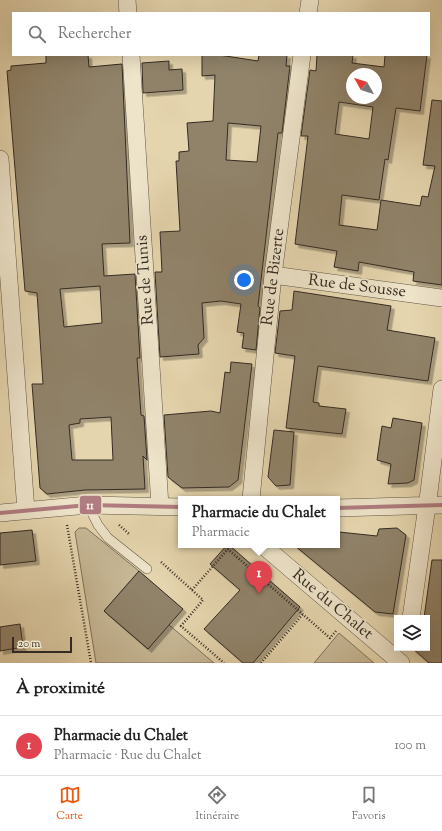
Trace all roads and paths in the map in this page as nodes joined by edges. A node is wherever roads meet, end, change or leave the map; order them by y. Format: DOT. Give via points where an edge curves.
graph roads {
  1 [pos="128,0"];
  2 [pos="310,0"];
  3 [pos="128,12"];
  4 [pos="308,12"];
  5 [pos="131,56"];
  6 [pos="302,56"];
  7 [pos="0,159"];
  8 [pos="4,266"];
  9 [pos="273,275"];
  10 [pos="442,298"];
  11 [pos="442,389"];
  12 [pos="251,496"];
  13 [pos="92,505"];
  14 [pos="435,505"];
  15 [pos="160,506"];
  16 [pos="62,507"];
  17 [pos="178,507"];
  18 [pos="340,508"];
  19 [pos="26,511"];
  20 [pos="0,513"];
  21 [pos="132,537"];
  22 [pos="266,548"];
  23 [pos="228,549"];
  24 [pos="156,558"];
  25 [pos="147,569"];
  26 [pos="192,590"];
  27 [pos="303,614"];
  28 [pos="412,615"];
  29 [pos="348,618"];
  30 [pos="405,651"];
  31 [pos="91,663"];
  32 [pos="224,663"];
  33 [pos="261,663"];
  34 [pos="403,663"];
  1 -- 3 [label="street"];
  2 -- 4 [label="street"];
  5 -- 15 [label="street, Rue de Tunis"];
  6 -- 9 [label="street, Rue de Bizerte"];
  7 -- 8 [label="street"];
  8 -- 19 [label="street"];
  9 -- 10 [label="street, Rue de Sousse"];
  9 -- 12 [label="street, Rue de Bizerte"];
  11 -- 14 [label="street"];
  13 -- 15 [label="street"];
  13 -- 16 [label="street"];
  13 -- 21 [label="path"];
  13 -- 25 [label="lane" via="98,525 108,538"];
  14 -- 18 [label="street"];
  14 -- 28 [label="street"];
  15 -- 17 [label="street"];
  16 -- 19 [label="street"];
  16 -- 31 [label="path" via="68,527"];
  19 -- 20 [label="street"];
  22 -- 29 [label="street, Rue du Chalet"];
  23 -- 26 [label="path"];
  23 -- 27 [label="path"];
  24 -- 26 [label="path"];
  26 -- 32 [label="path" via="203,600 181,626"];
  27 -- 29 [label="path" via="330,638"];
  27 -- 33 [label="path"];
  29 -- 34 [label="street, Rue du Chalet"];
  30 -- 34 [label="street"];
}
